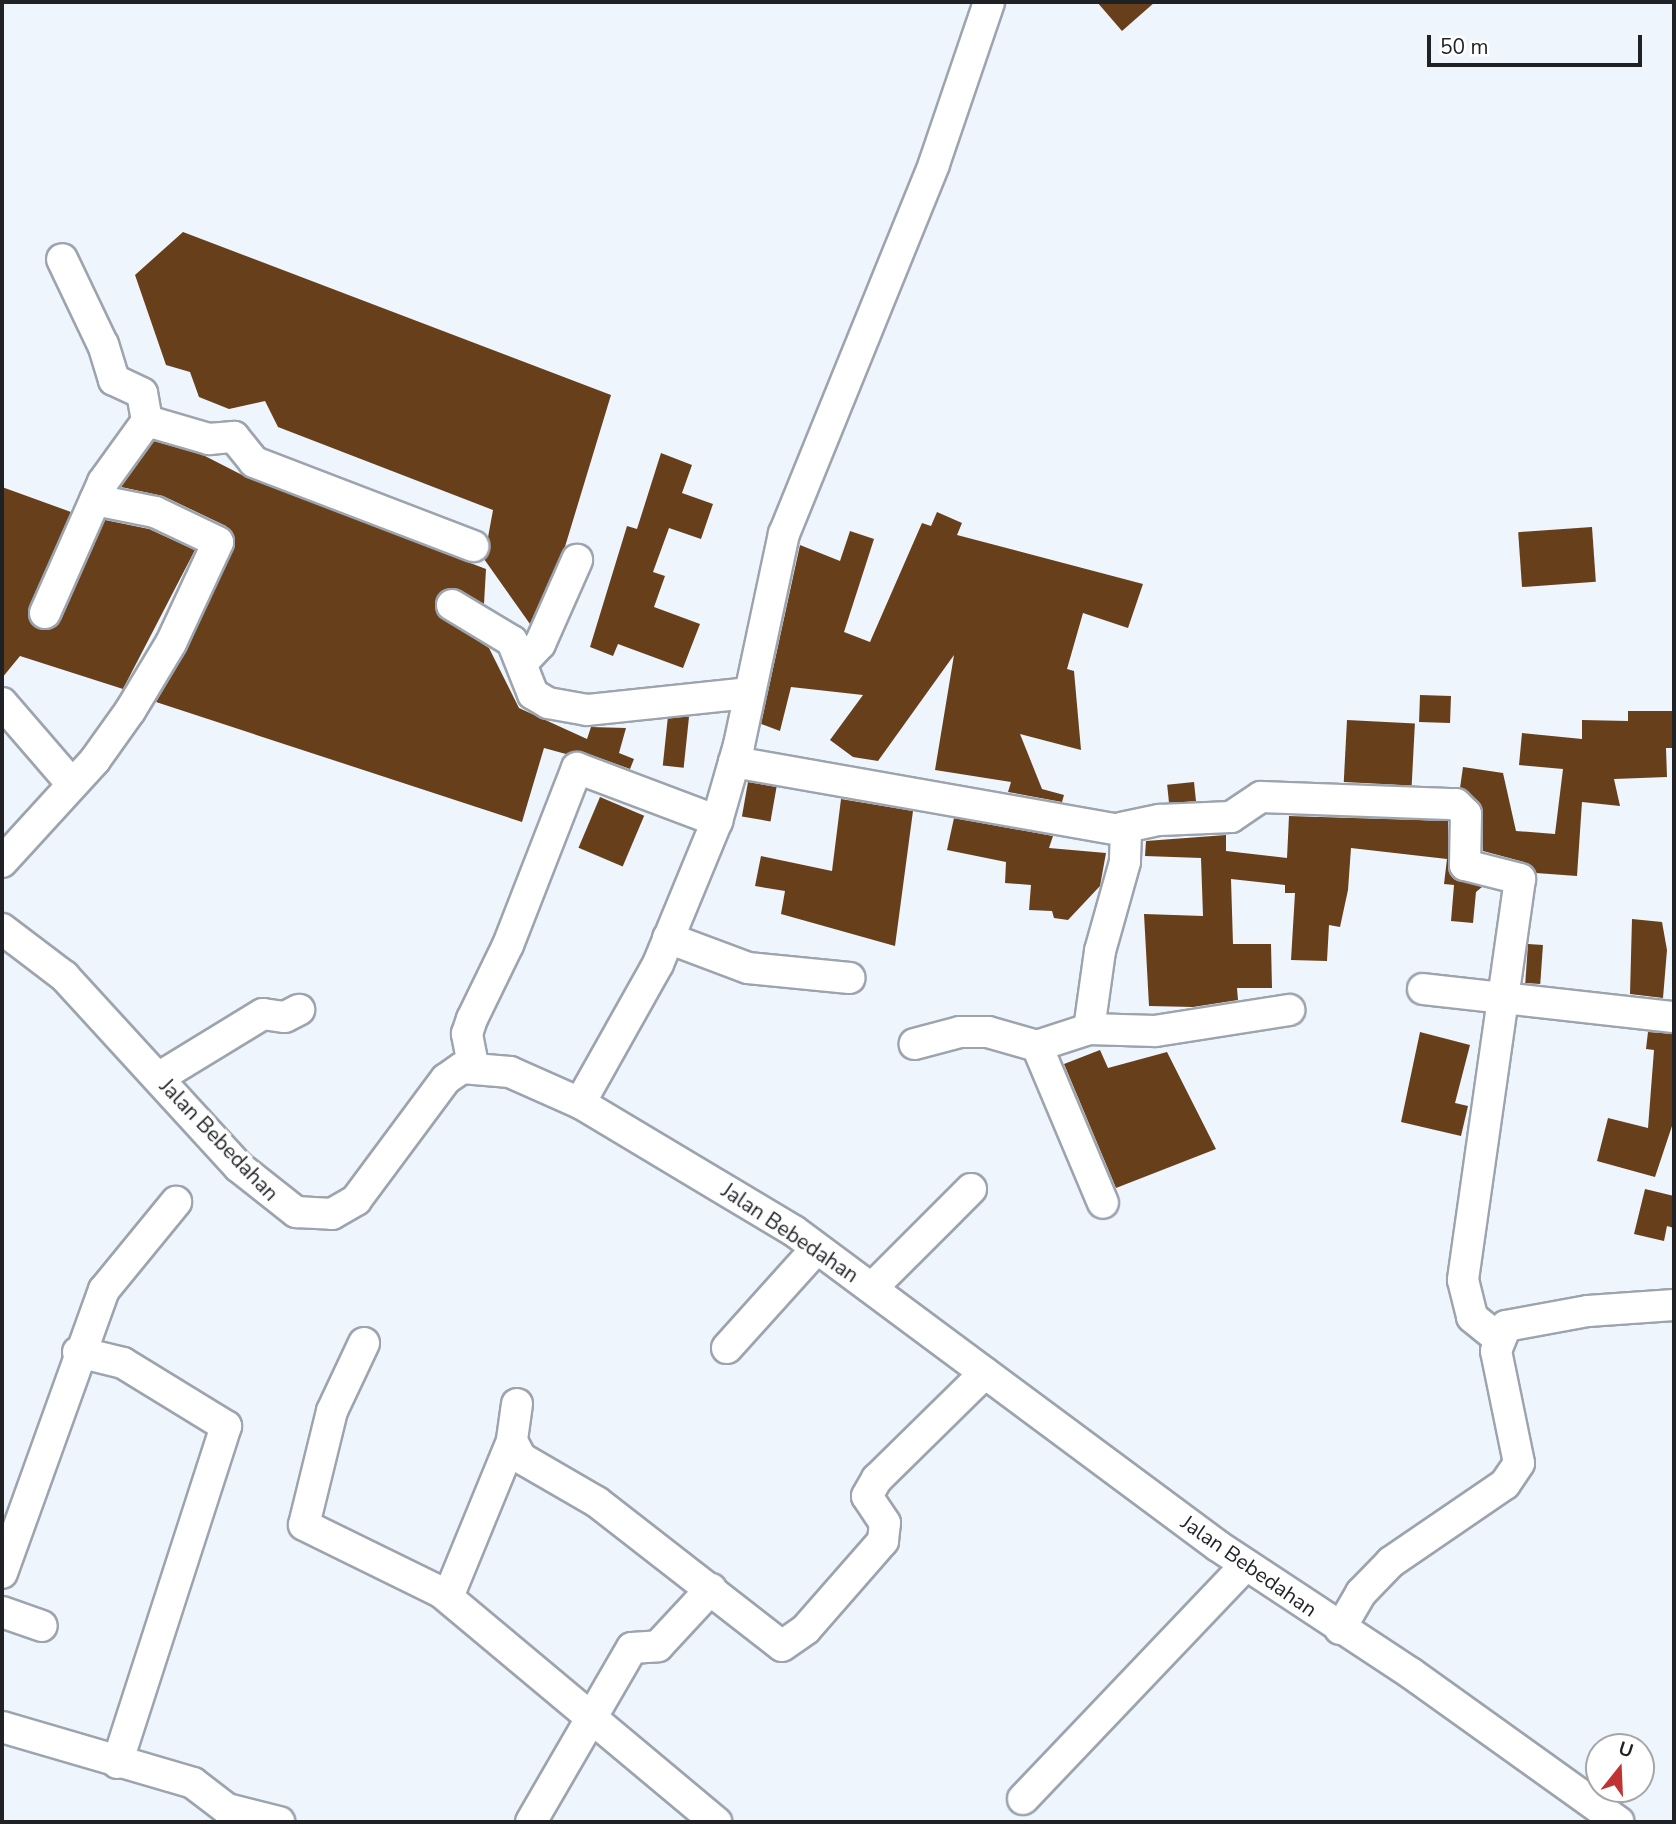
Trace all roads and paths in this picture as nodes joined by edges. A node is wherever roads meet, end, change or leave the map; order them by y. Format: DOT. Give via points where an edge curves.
graph roads {
  1 [pos="989,2"];
  2 [pos="62,259"];
  3 [pos="147,421"];
  4 [pos="94,500"];
  5 [pos="473,546"];
  6 [pos="577,561"];
  7 [pos="452,606"];
  8 [pos="45,613"];
  9 [pos="523,662"];
  10 [pos="749,693"];
  11 [pos="2,703"];
  12 [pos="734,762"];
  13 [pos="72,784"];
  14 [pos="717,821"];
  15 [pos="1121,828"];
  16 [pos="2,862"];
  17 [pos="2,929"];
  18 [pos="668,938"];
  19 [pos="850,978"];
  20 [pos="1423,989"];
  21 [pos="1506,1001"];
  22 [pos="299,1010"];
  23 [pos="1289,1010"];
  24 [pos="1674,1017"];
  25 [pos="1089,1028"];
  26 [pos="915,1044"];
  27 [pos="1037,1046"];
  28 [pos="473,1065"];
  29 [pos="158,1078"];
  30 [pos="580,1103"];
  31 [pos="971,1189"];
  32 [pos="176,1202"];
  33 [pos="1103,1203"];
  34 [pos="816,1249"];
  35 [pos="873,1288"];
  36 [pos="1674,1305"];
  37 [pos="1499,1339"];
  38 [pos="364,1343"];
  39 [pos="727,1348"];
  40 [pos="78,1352"];
  41 [pos="985,1373"];
  42 [pos="517,1404"];
  43 [pos="512,1441"];
  44 [pos="1245,1565"];
  45 [pos="2,1573"];
  46 [pos="711,1589"];
  47 [pos="448,1597"];
  48 [pos="2,1612"];
  49 [pos="42,1626"];
  50 [pos="1340,1629"];
  51 [pos="592,1718"];
  52 [pos="2,1727"];
  53 [pos="117,1763"];
  54 [pos="1023,1799"];
  55 [pos="1601,1817"];
  56 [pos="279,1822"];
  57 [pos="531,1822"];
  58 [pos="716,1822"];
  1 -- 10 [label="street" via="934,164 784,534"];
  2 -- 3 [label="street" via="107,353 112,376 142,393"];
  3 -- 4 [label="street"];
  3 -- 5 [label="street" via="205,439 234,437 254,462"];
  4 -- 8 [label="street"];
  4 -- 13 [label="street" via="155,512 218,542 158,666 102,750"];
  6 -- 9 [label="street" via="537,648"];
  7 -- 9 [label="street" via="512,641"];
  9 -- 10 [label="street" via="533,694 587,710"];
  10 -- 12 [label="street"];
  11 -- 13 [label="street"];
  12 -- 14 [label="street"];
  12 -- 15 [label="street"];
  13 -- 16 [label="street"];
  14 -- 18 [label="street"];
  14 -- 28 [label="street" via="577,768 508,945 471,1019 467,1034"];
  15 -- 21 [label="street" via="1160,820 1231,817 1261,797 1463,807 1465,865 1522,882"];
  15 -- 25 [label="street" via="1126,831 1125,862 1100,951"];
  17 -- 29 [label="street, Jalan Bebedahan" via="64,976"];
  18 -- 19 [label="street" via="748,968"];
  18 -- 30 [label="street"];
  20 -- 21 [label="street"];
  21 -- 24 [label="street"];
  21 -- 37 [label="street" via="1463,1280 1472,1317"];
  22 -- 29 [label="street" via="285,1017 263,1014"];
  23 -- 25 [label="street" via="1155,1031"];
  25 -- 27 [label="street"];
  26 -- 27 [label="street" via="988,1032"];
  27 -- 33 [label="street"];
  28 -- 29 [label="street, Jalan Bebedahan" via="446,1079 356,1200 324,1215 282,1206"];
  28 -- 30 [label="street, Jalan Bebedahan" via="510,1072"];
  30 -- 34 [label="street, Jalan Bebedahan" via="691,1166"];
  31 -- 35 [label="street"];
  32 -- 40 [label="street" via="104,1290"];
  34 -- 35 [label="street, Jalan Bebedahan"];
  34 -- 39 [label="street"];
  35 -- 41 [label="street, Jalan Bebedahan"];
  36 -- 37 [label="street" via="1515,1321"];
  37 -- 50 [label="street" via="1496,1351 1519,1463 1505,1484 1391,1562 1361,1593"];
  38 -- 47 [label="street" via="332,1411 304,1525"];
  40 -- 45 [label="street"];
  40 -- 53 [label="street" via="123,1363 226,1426"];
  41 -- 44 [label="street, Jalan Bebedahan"];
  41 -- 46 [label="street" via="877,1479 867,1496 885,1523 883,1541 787,1645 779,1646"];
  42 -- 43 [label="street"];
  43 -- 46 [label="street" via="521,1458 597,1502"];
  43 -- 47 [label="street"];
  44 -- 50 [label="street, Jalan Bebedahan"];
  44 -- 54 [label="street"];
  46 -- 51 [label="street" via="658,1646 632,1648"];
  47 -- 51 [label="street"];
  48 -- 49 [label="street"];
  50 -- 55 [label="street, Jalan Bebedahan"];
  51 -- 57 [label="street"];
  51 -- 58 [label="street"];
  52 -- 53 [label="street"];
  53 -- 56 [label="street" via="193,1783 227,1810"];
}
